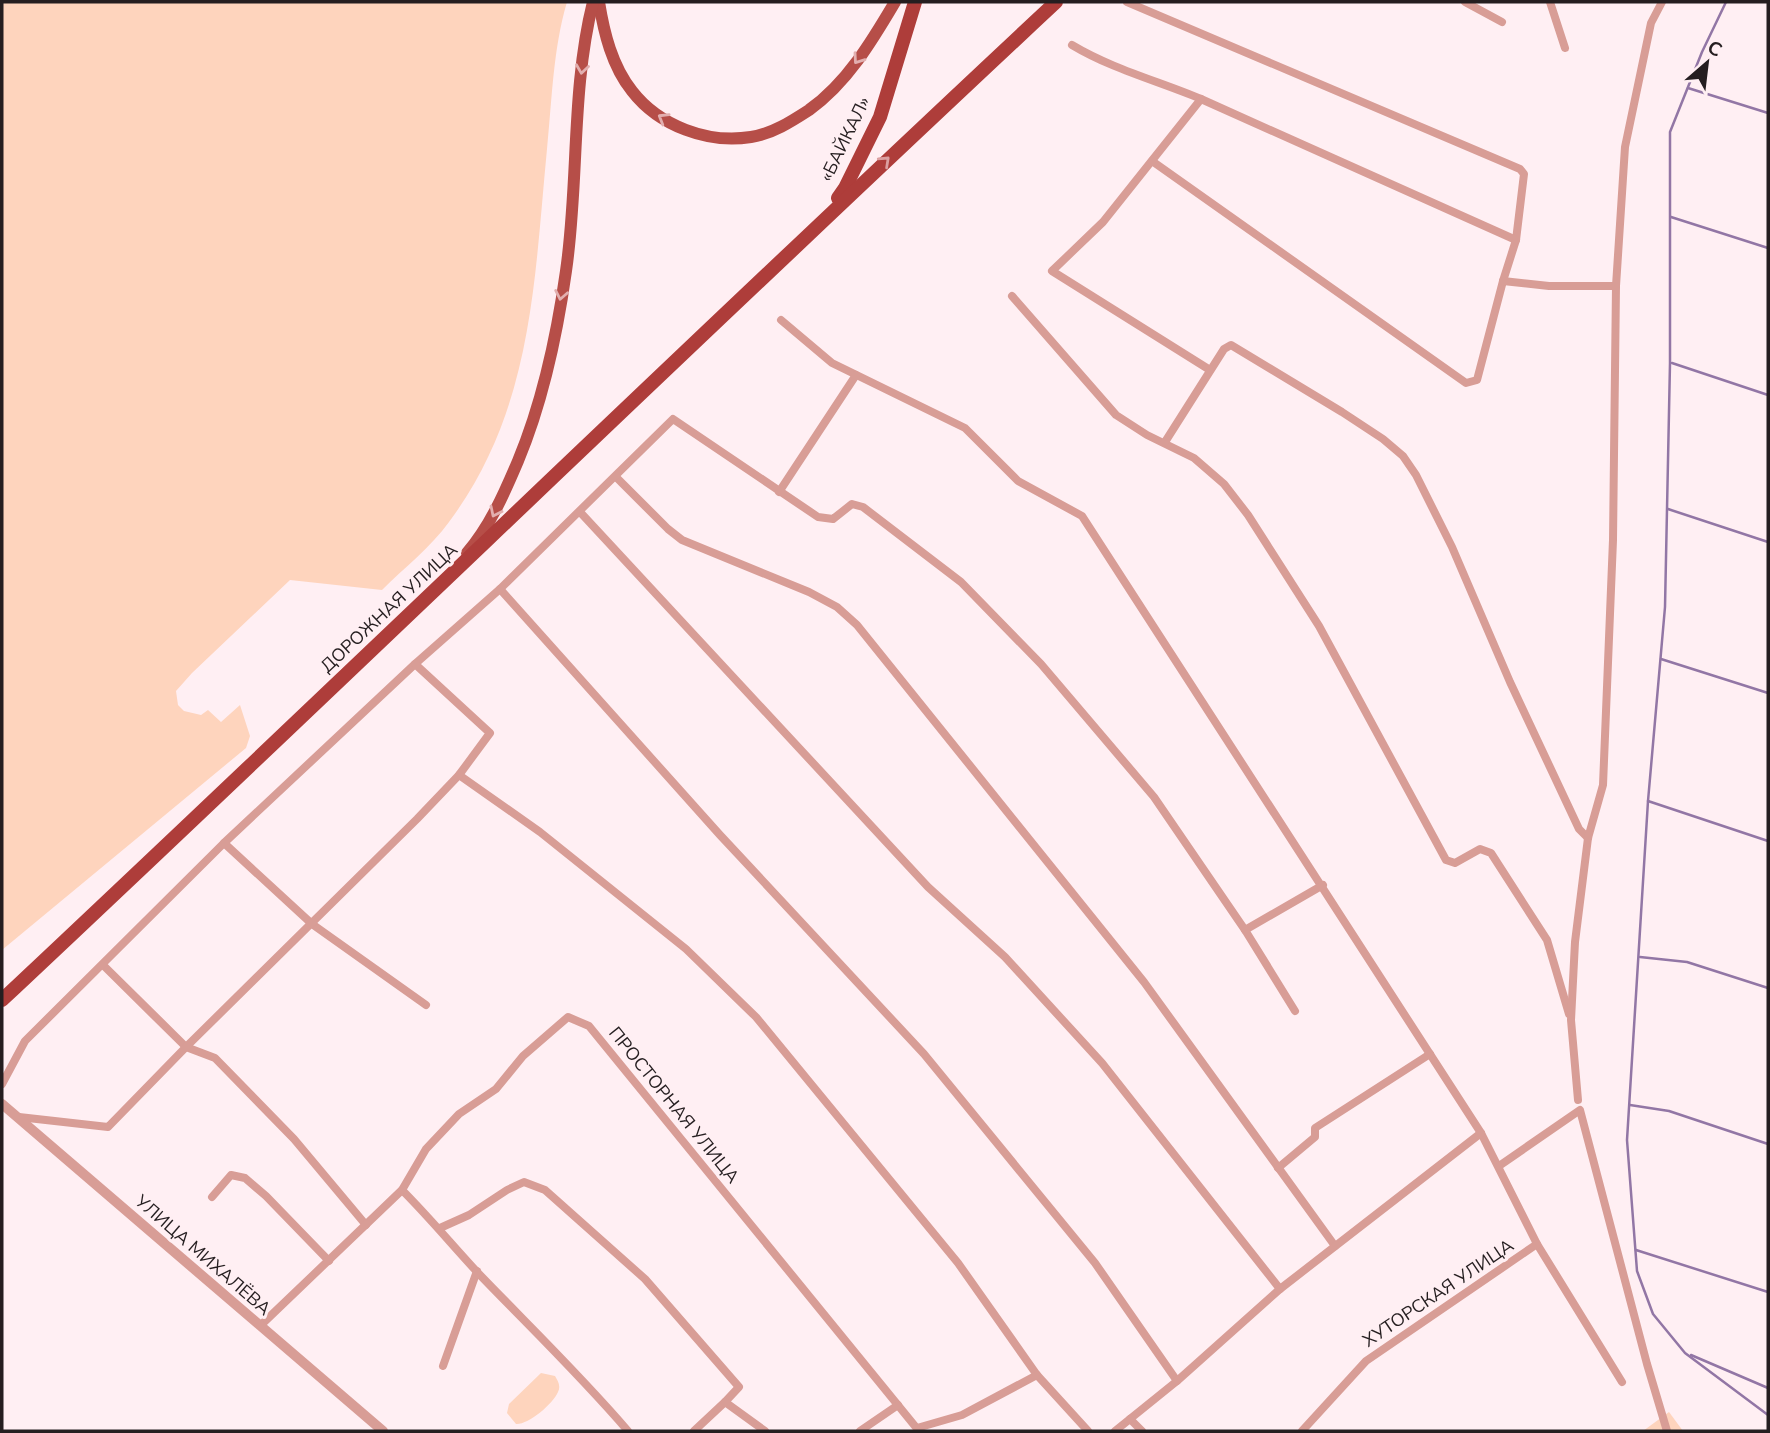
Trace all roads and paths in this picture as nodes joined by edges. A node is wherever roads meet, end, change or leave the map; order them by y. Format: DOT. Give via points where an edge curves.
graph roads {
  1 [pos="593,2"];
  2 [pos="599,2"];
  3 [pos="895,2"];
  4 [pos="915,2"];
  5 [pos="1056,2"];
  6 [pos="1127,2"];
  7 [pos="1465,2"];
  8 [pos="1549,2"];
  9 [pos="1662,2"];
  10 [pos="1502,22"];
  11 [pos="1072,45"];
  12 [pos="1565,48"];
  13 [pos="1200,99"];
  14 [pos="1152,161"];
  15 [pos="1516,240"];
  16 [pos="800,241"];
  17 [pos="1503,281"];
  18 [pos="1616,286"];
  19 [pos="1012,296"];
  20 [pos="781,320"];
  21 [pos="1210,370"];
  22 [pos="856,376"];
  23 [pos="1165,442"];
  24 [pos="616,477"];
  25 [pos="779,492"];
  26 [pos="580,512"];
  27 [pos="500,589"];
  28 [pos="427,600"];
  29 [pos="415,664"];
  30 [pos="459,775"];
  31 [pos="1588,838"];
  32 [pos="224,843"];
  33 [pos="1323,885"];
  34 [pos="312,924"];
  35 [pos="1245,930"];
  36 [pos="103,965"];
  37 [pos="2,1000"];
  38 [pos="426,1005"];
  39 [pos="1295,1011"];
  40 [pos="1571,1020"];
  41 [pos="186,1046"];
  42 [pos="1430,1054"];
  43 [pos="2,1084"];
  44 [pos="1578,1100"];
  45 [pos="2,1104"];
  46 [pos="19,1117"];
  47 [pos="1481,1133"];
  48 [pos="1499,1166"];
  49 [pos="1278,1168"];
  50 [pos="402,1190"];
  51 [pos="212,1197"];
  52 [pos="366,1224"];
  53 [pos="440,1228"];
  54 [pos="1537,1244"];
  55 [pos="1335,1246"];
  56 [pos="329,1261"];
  57 [pos="477,1271"];
  58 [pos="1280,1289"];
  59 [pos="261,1325"];
  60 [pos="443,1366"];
  61 [pos="1037,1374"];
  62 [pos="1177,1381"];
  63 [pos="1622,1382"];
  64 [pos="725,1402"];
  65 [pos="898,1405"];
  66 [pos="1130,1419"];
  67 [pos="918,1430"];
  68 [pos="383,1431"];
  69 [pos="628,1431"];
  70 [pos="694,1431"];
  71 [pos="765,1431"];
  72 [pos="860,1431"];
  73 [pos="1088,1431"];
  74 [pos="1115,1431"];
  75 [pos="1142,1431"];
  76 [pos="1303,1431"];
  77 [pos="1667,1431"];
  1 -- 28 [label="main road, one-way" via="581,75 566,270 548,370 526,442 492,520"];
  3 -- 2 [label="main road, one-way" via="853,66 810,109 753,137 725,138 690,132 644,105 630,89 609,48"];
  4 -- 16 [label="highway, «БАЙКАЛ»" via="869,142 845,188"];
  16 -- 5 [label="highway, one-way"];
  6 -- 15 [label="street" via="1520,169 1524,174"];
  7 -- 10 [label="street"];
  8 -- 12 [label="street"];
  9 -- 18 [label="street" via="1651,23 1625,147"];
  11 -- 13 [label="street" via="1098,61"];
  13 -- 14 [label="street"];
  13 -- 15 [label="street"];
  14 -- 17 [label="street" via="1466,383 1477,380"];
  14 -- 21 [label="street" via="1103,222 1052,271"];
  15 -- 17 [label="street"];
  16 -- 28 [label="highway, ДОРОЖНАЯ УЛИЦА"];
  17 -- 18 [label="street"];
  18 -- 31 [label="street" via="1604,785"];
  19 -- 23 [label="street" via="1116,415"];
  20 -- 22 [label="street" via="832,363"];
  21 -- 23 [label="street"];
  21 -- 31 [label="street" via="1231,345 1362,425 1403,456 1452,547 1516,695 1579,829"];
  22 -- 25 [label="street"];
  22 -- 33 [label="street" via="965,428 1018,481 1082,516"];
  23 -- 40 [label="street" via="1194,458 1224,484 1248,514 1319,626 1446,860 1455,863 1480,849 1491,853 1547,940"];
  24 -- 25 [label="street" via="673,419"];
  24 -- 26 [label="street"];
  24 -- 49 [label="street" via="682,540 809,592 858,625 1144,982"];
  25 -- 35 [label="street" via="826,519 852,504 863,507 961,582 1041,664 1154,797"];
  26 -- 27 [label="street"];
  26 -- 58 [label="street" via="928,887 1005,957 1102,1063"];
  27 -- 29 [label="street"];
  27 -- 62 [label="street" via="923,1054 1095,1263"];
  28 -- 37 [label="highway, ДОРОЖНАЯ УЛИЦА"];
  29 -- 30 [label="street" via="490,733"];
  29 -- 32 [label="street"];
  30 -- 34 [label="street"];
  30 -- 61 [label="street" via="540,832 686,948 756,1017 958,1263"];
  31 -- 40 [label="street"];
  32 -- 34 [label="street"];
  32 -- 36 [label="street"];
  33 -- 35 [label="street"];
  33 -- 42 [label="street"];
  34 -- 38 [label="street"];
  34 -- 41 [label="street"];
  35 -- 39 [label="street"];
  36 -- 41 [label="street"];
  36 -- 43 [label="street" via="25,1041"];
  40 -- 44 [label="street"];
  41 -- 46 [label="street" via="108,1127"];
  41 -- 52 [label="street" via="215,1058 294,1139"];
  42 -- 47 [label="street"];
  42 -- 49 [label="street" via="1315,1128 1315,1137"];
  45 -- 46 [label="street, УЛИЦА МИХАЛЁВА"];
  46 -- 59 [label="street, УЛИЦА МИХАЛЁВА"];
  47 -- 48 [label="street"];
  47 -- 55 [label="street"];
  48 -- 54 [label="street"];
  48 -- 77 [label="street" via="1580,1110"];
  49 -- 55 [label="street"];
  50 -- 52 [label="street, ПРОСТОРНАЯ УЛИЦА"];
  50 -- 53 [label="street"];
  50 -- 65 [label="street, ПРОСТОРНАЯ УЛИЦА" via="426,1149 460,1114 496,1088 523,1056 568,1017 589,1026"];
  51 -- 56 [label="street" via="231,1175 245,1178"];
  52 -- 56 [label="street, ПРОСТОРНАЯ УЛИЦА"];
  53 -- 57 [label="street"];
  53 -- 64 [label="street" via="524,1182 545,1190 645,1279 738,1387"];
  54 -- 63 [label="street"];
  54 -- 76 [label="street, ХУТОРСКАЯ УЛИЦА" via="1366,1361"];
  55 -- 58 [label="street"];
  56 -- 59 [label="street, ПРОСТОРНАЯ УЛИЦА"];
  57 -- 60 [label="street"];
  57 -- 69 [label="street"];
  58 -- 62 [label="street"];
  59 -- 68 [label="street, УЛИЦА МИХАЛЁВА"];
  61 -- 67 [label="street" via="962,1415"];
  61 -- 73 [label="street"];
  62 -- 66 [label="street"];
  64 -- 70 [label="street"];
  64 -- 71 [label="street"];
  65 -- 67 [label="street, ПРОСТОРНАЯ УЛИЦА"];
  65 -- 72 [label="street"];
  66 -- 74 [label="street"];
  66 -- 75 [label="street"];
}
